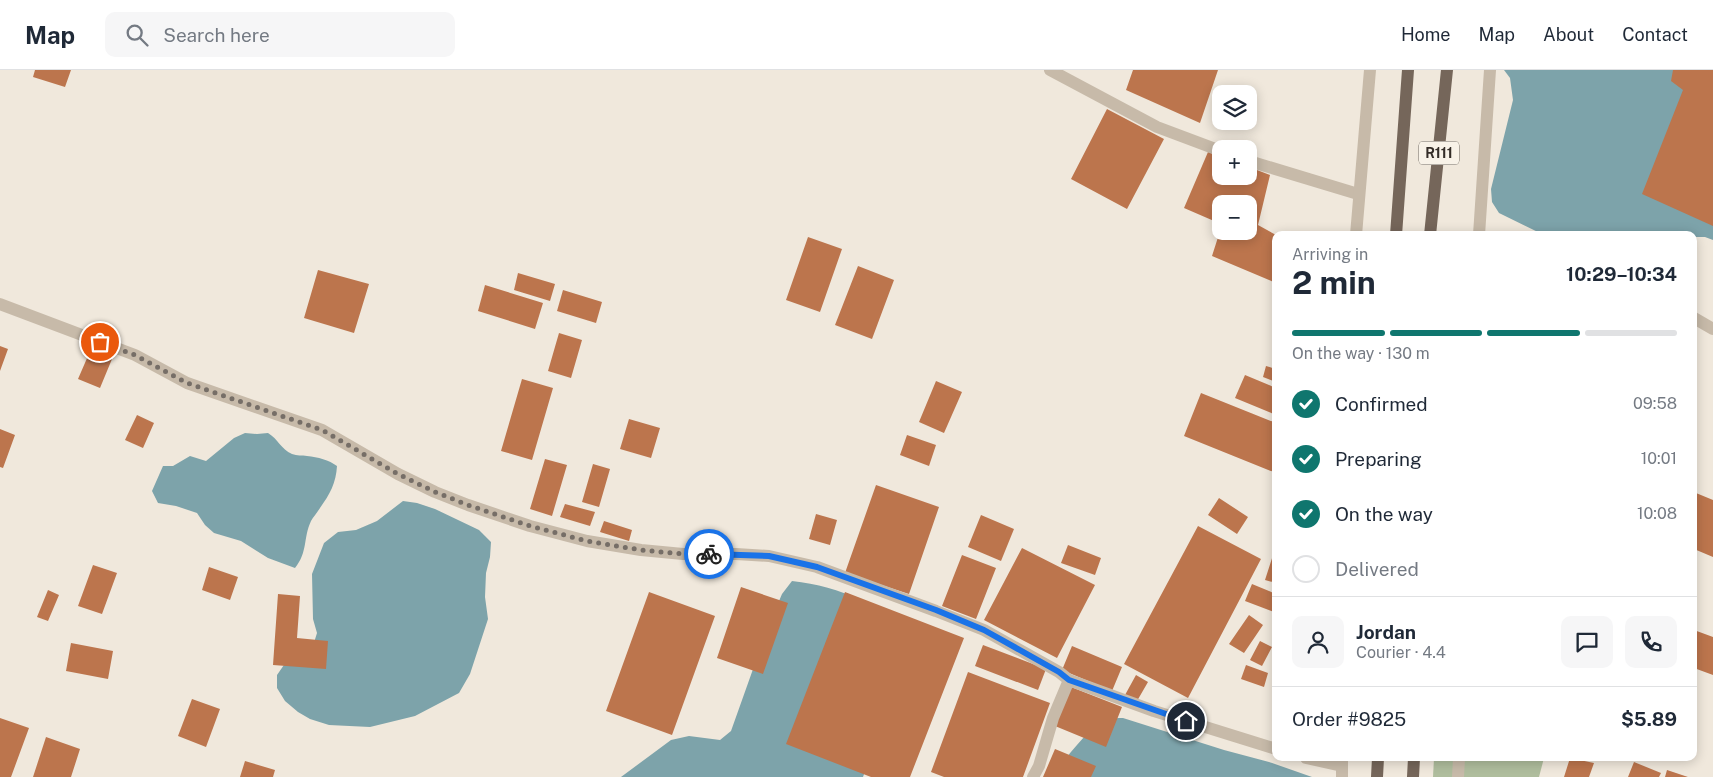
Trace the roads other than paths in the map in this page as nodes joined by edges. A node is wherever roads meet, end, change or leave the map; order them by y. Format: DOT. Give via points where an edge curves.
graph roads {
  1 [pos="1050,70"];
  2 [pos="1370,70"];
  3 [pos="1408,70"];
  4 [pos="1448,70"];
  5 [pos="1490,70"];
  6 [pos="1212,148"];
  7 [pos="1257,163"];
  8 [pos="1358,194"];
  9 [pos="1356,231"];
  10 [pos="1396,231"];
  11 [pos="1430,231"];
  12 [pos="1479,231"];
  13 [pos="0,304"];
  14 [pos="1697,320"];
  15 [pos="1713,329"];
  16 [pos="1069,680"];
  17 [pos="1272,748"];
  18 [pos="1318,761"];
  19 [pos="1378,761"];
  20 [pos="1414,761"];
  21 [pos="1459,761"];
  22 [pos="1342,767"];
  23 [pos="1033,777"];
  24 [pos="1377,777"];
  25 [pos="1413,777"];
  26 [pos="1458,777"];
  1 -- 6 [label="street" via="1157,127"];
  2 -- 8 [label="street"];
  3 -- 10 [label="main road, R111"];
  4 -- 11 [label="main road, R111"];
  5 -- 12 [label="street"];
  7 -- 8 [label="street"];
  8 -- 9 [label="street"];
  13 -- 16 [label="street" via="135,355 187,383 322,430 398,474 468,505 530,526 641,550 769,556 817,567 984,630"];
  14 -- 15 [label="street"];
  16 -- 17 [label="street"];
  16 -- 23 [label="street" via="1052,718"];
  18 -- 22 [label="street"];
  19 -- 24 [label="main road"];
  20 -- 25 [label="main road"];
  21 -- 26 [label="street"];
}
